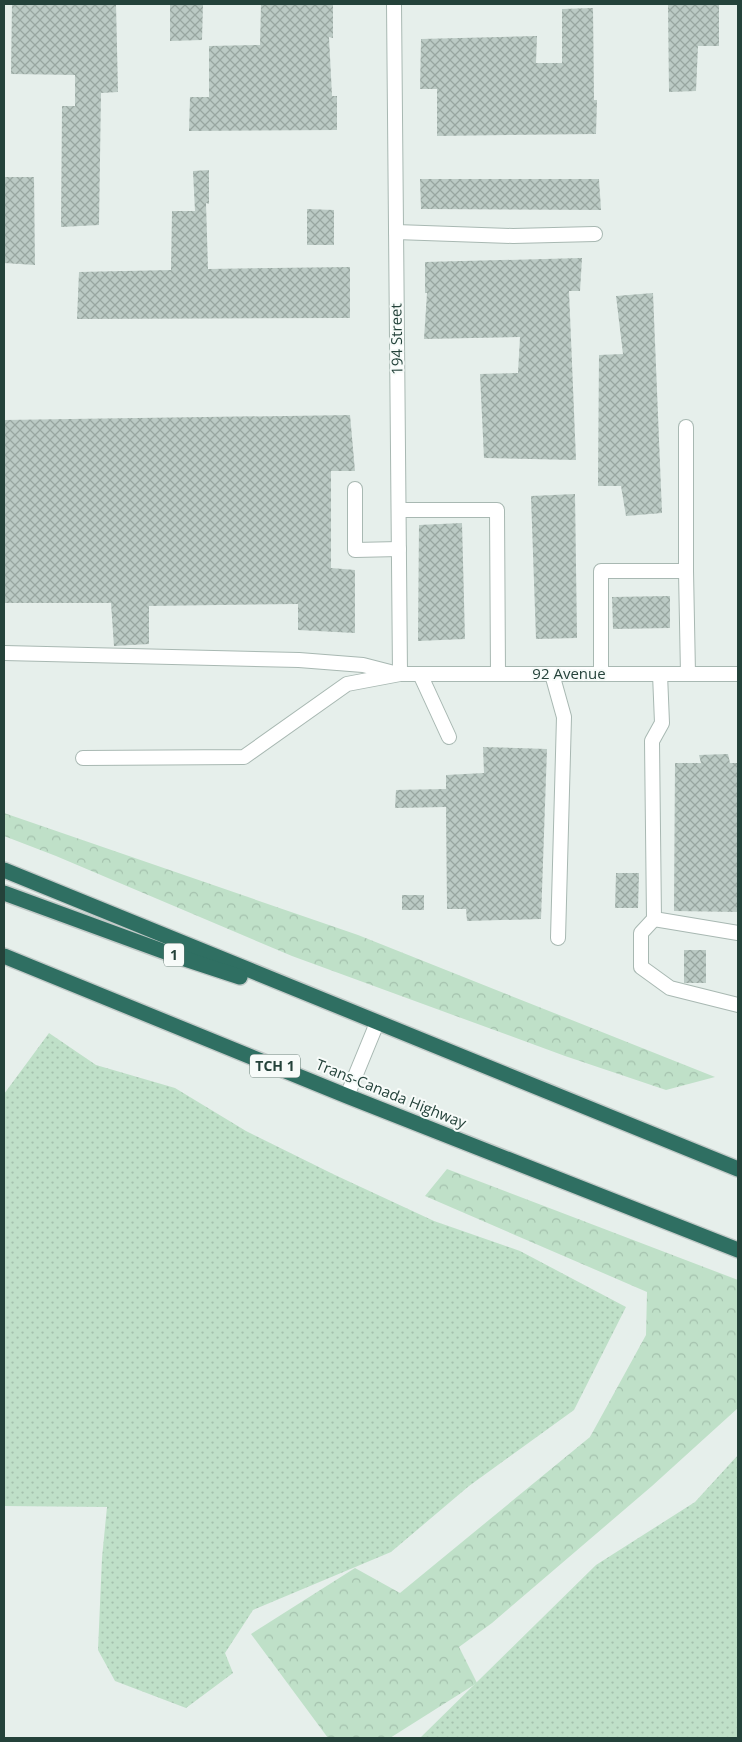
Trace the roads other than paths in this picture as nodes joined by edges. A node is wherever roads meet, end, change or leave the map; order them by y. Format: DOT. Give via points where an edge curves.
graph roads {
  1 [pos="394,4"];
  2 [pos="396,232"];
  3 [pos="595,234"];
  4 [pos="686,427"];
  5 [pos="355,489"];
  6 [pos="399,510"];
  7 [pos="399,549"];
  8 [pos="686,571"];
  9 [pos="4,653"];
  10 [pos="400,674"];
  11 [pos="420,674"];
  12 [pos="498,674"];
  13 [pos="552,674"];
  14 [pos="602,674"];
  15 [pos="660,674"];
  16 [pos="688,674"];
  17 [pos="738,674"];
  18 [pos="449,737"];
  19 [pos="83,758"];
  20 [pos="4,870"];
  21 [pos="4,892"];
  22 [pos="654,919"];
  23 [pos="738,933"];
  24 [pos="558,938"];
  25 [pos="4,956"];
  26 [pos="738,1005"];
  27 [pos="347,1011"];
  28 [pos="376,1023"];
  29 [pos="346,1096"];
  30 [pos="738,1169"];
  31 [pos="738,1250"];
  1 -- 2 [label="street, 194 Street"];
  2 -- 3 [label="street" via="513,236"];
  2 -- 6 [label="street, 194 Street"];
  4 -- 8 [label="street"];
  5 -- 7 [label="street" via="355,550"];
  6 -- 7 [label="street, 194 Street"];
  6 -- 12 [label="street" via="497,510"];
  7 -- 10 [label="street, 194 Street"];
  8 -- 14 [label="street" via="601,571"];
  8 -- 16 [label="street"];
  9 -- 10 [label="street" via="299,660 363,665"];
  10 -- 11 [label="street, 92 Avenue"];
  10 -- 19 [label="street" via="347,684 244,757"];
  11 -- 12 [label="street, 92 Avenue"];
  11 -- 18 [label="street"];
  12 -- 13 [label="street, 92 Avenue"];
  13 -- 14 [label="street, 92 Avenue"];
  13 -- 24 [label="street" via="564,717"];
  14 -- 15 [label="street, 92 Avenue"];
  15 -- 16 [label="street, 92 Avenue"];
  15 -- 22 [label="street" via="662,723 652,741"];
  16 -- 17 [label="street, 92 Avenue"];
  20 -- 27 [label="highway"];
  21 -- 27 [label="highway, 1" via="179,958"];
  22 -- 23 [label="street"];
  22 -- 26 [label="street" via="641,933 641,968 670,988"];
  25 -- 29 [label="highway, Trans-Canada Highway / TCH 1"];
  27 -- 28 [label="highway"];
  28 -- 29 [label="street"];
  28 -- 30 [label="highway"];
  29 -- 31 [label="highway, Trans-Canada Highway / TCH 1"];
}
